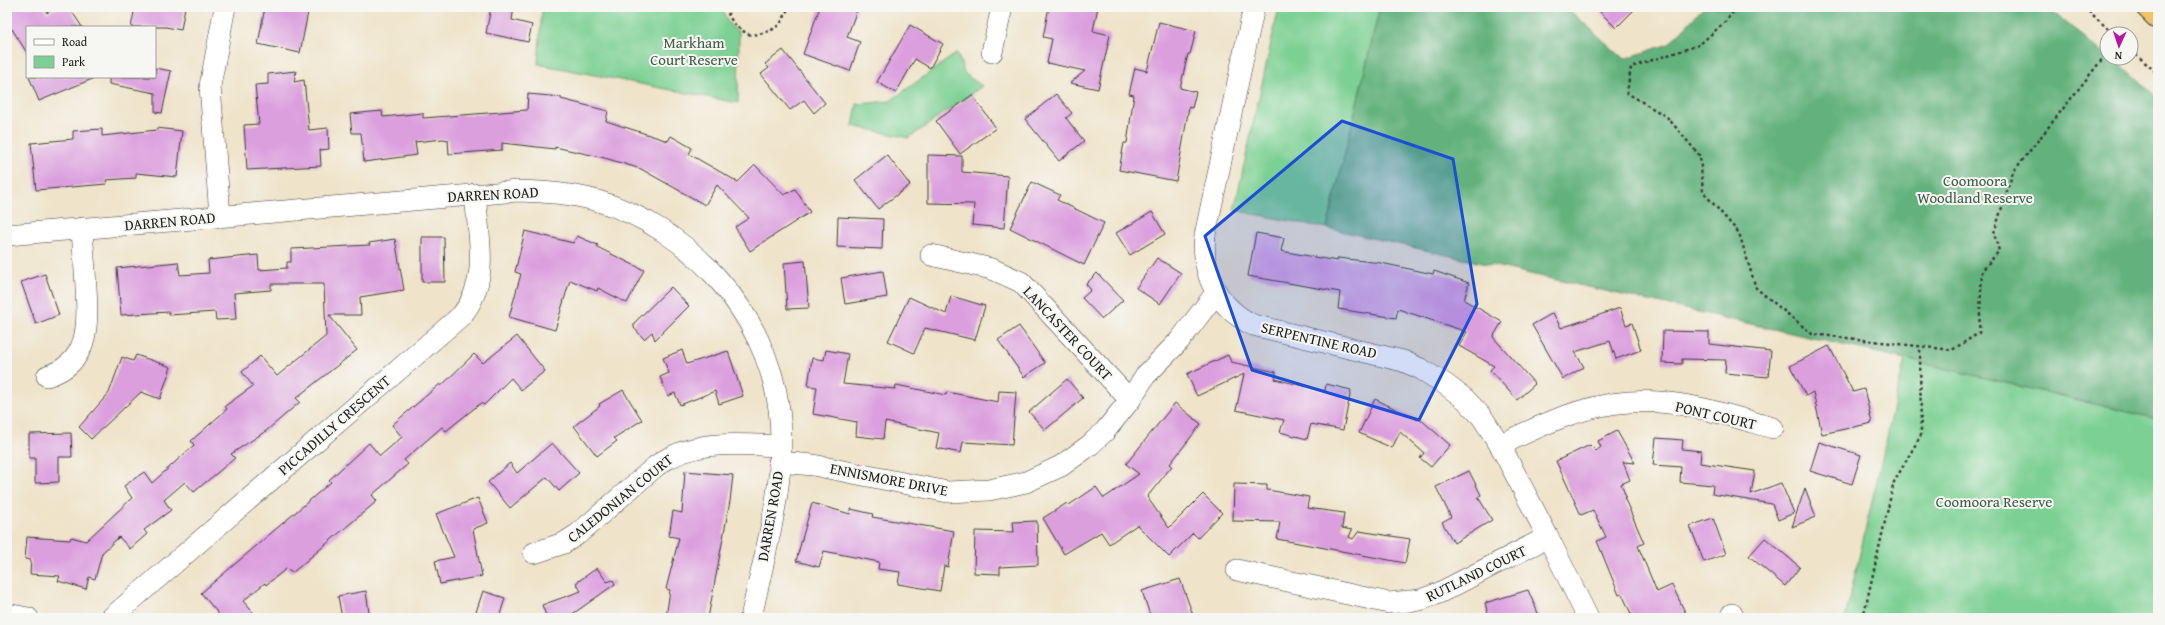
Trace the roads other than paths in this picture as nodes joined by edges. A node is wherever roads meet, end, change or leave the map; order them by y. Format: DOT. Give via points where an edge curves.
graph roads {
  1 [pos="225,7"];
  2 [pos="1002,7"];
  3 [pos="1254,7"];
  4 [pos="2147,7"];
  5 [pos="2158,18"];
  6 [pos="992,52"];
  7 [pos="475,194"];
  8 [pos="220,216"];
  9 [pos="82,228"];
  10 [pos="7,235"];
  11 [pos="931,255"];
  12 [pos="1216,293"];
  13 [pos="1230,310"];
  14 [pos="1180,340"];
  15 [pos="46,376"];
  16 [pos="1130,400"];
  17 [pos="1773,428"];
  18 [pos="1500,445"];
  19 [pos="779,454"];
  20 [pos="1548,537"];
  21 [pos="534,553"];
  22 [pos="1237,570"];
  23 [pos="7,614"];
  24 [pos="28,618"];
  25 [pos="111,618"];
  26 [pos="751,618"];
  27 [pos="1588,618"];
  1 -- 8 [label="street" via="210,86"];
  2 -- 6 [label="street"];
  3 -- 12 [label="street, SERPENTINE ROAD" via="1205,235 1205,265"];
  4 -- 5 [label="highway"];
  7 -- 8 [label="street, DARREN ROAD"];
  7 -- 19 [label="street, DARREN ROAD" via="547,192 598,201 630,213 660,229 696,255 735,299 755,336 775,389 779,410"];
  7 -- 25 [label="street, PICCADILLY CRESCENT" via="481,269 475,296 462,315"];
  8 -- 9 [label="street, DARREN ROAD"];
  9 -- 10 [label="street, DARREN ROAD"];
  9 -- 15 [label="street" via="88,316 86,332 82,346 70,365"];
  11 -- 16 [label="street, LANCASTER COURT" via="992,269 1021,282"];
  12 -- 13 [label="street, SERPENTINE ROAD"];
  12 -- 14 [label="street, ENNISMORE DRIVE"];
  13 -- 14 [label="street, ENNISMORE DRIVE"];
  13 -- 18 [label="street, SERPENTINE ROAD" via="1240,318 1262,328 1381,354 1422,369 1465,399 1482,417"];
  14 -- 16 [label="street, ENNISMORE DRIVE" via="1145,376"];
  16 -- 19 [label="street, ENNISMORE DRIVE" via="1105,431 1060,466 1026,482 989,490 948,492 813,465"];
  17 -- 18 [label="street, PONT COURT" via="1705,409 1657,402 1630,402 1569,415 1543,424"];
  18 -- 20 [label="street, SERPENTINE ROAD"];
  19 -- 21 [label="street, CALEDONIAN COURT" via="712,445 682,450 656,466 574,537 558,546"];
  19 -- 26 [label="street, DARREN ROAD" via="777,494"];
  20 -- 22 [label="street, RUTLAND COURT" via="1439,593 1405,602 1371,600"];
  20 -- 27 [label="street, SERPENTINE ROAD"];
  23 -- 24 [label="street"];
}
